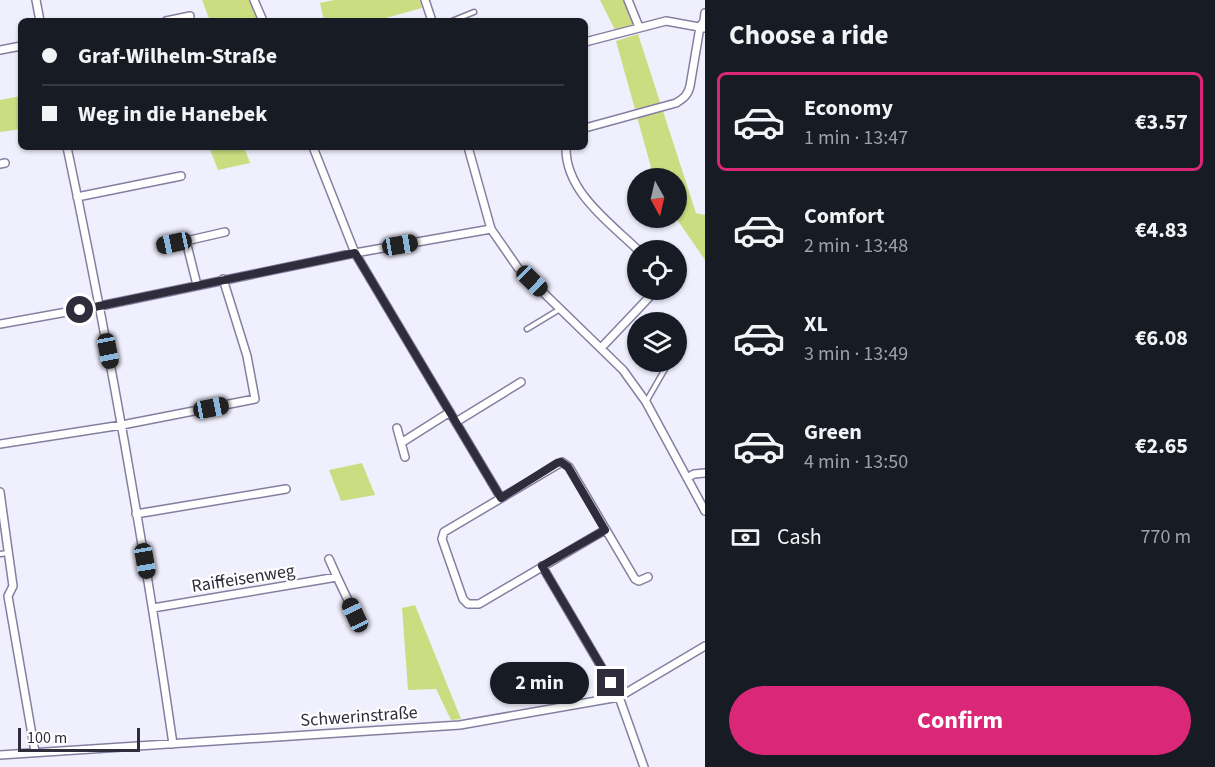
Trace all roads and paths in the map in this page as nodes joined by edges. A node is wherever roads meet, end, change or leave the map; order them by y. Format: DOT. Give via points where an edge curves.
graph roads {
  1 [pos="36,0"];
  2 [pos="254,0"];
  3 [pos="425,0"];
  4 [pos="628,0"];
  5 [pos="474,12"];
  6 [pos="705,13"];
  7 [pos="190,16"];
  8 [pos="39,18"];
  9 [pos="180,18"];
  10 [pos="262,18"];
  11 [pos="431,18"];
  12 [pos="459,18"];
  13 [pos="639,27"];
  14 [pos="702,28"];
  15 [pos="588,41"];
  16 [pos="18,47"];
  17 [pos="0,50"];
  18 [pos="588,127"];
  19 [pos="68,150"];
  20 [pos="314,150"];
  21 [pos="469,150"];
  22 [pos="567,150"];
  23 [pos="181,176"];
  24 [pos="77,197"];
  25 [pos="491,229"];
  26 [pos="225,232"];
  27 [pos="627,240"];
  28 [pos="186,241"];
  29 [pos="162,246"];
  30 [pos="355,253"];
  31 [pos="223,279"];
  32 [pos="197,285"];
  33 [pos="647,300"];
  34 [pos="100,306"];
  35 [pos="560,309"];
  36 [pos="0,324"];
  37 [pos="527,329"];
  38 [pos="601,348"];
  39 [pos="663,372"];
  40 [pos="520,382"];
  41 [pos="646,402"];
  42 [pos="450,412"];
  43 [pos="456,422"];
  44 [pos="122,425"];
  45 [pos="397,428"];
  46 [pos="401,443"];
  47 [pos="0,444"];
  48 [pos="405,457"];
  49 [pos="705,473"];
  50 [pos="687,478"];
  51 [pos="286,489"];
  52 [pos="0,492"];
  53 [pos="501,498"];
  54 [pos="705,511"];
  55 [pos="2,514"];
  56 [pos="136,514"];
  57 [pos="605,530"];
  58 [pos="4,554"];
  59 [pos="329,559"];
  60 [pos="542,566"];
  61 [pos="337,577"];
  62 [pos="648,577"];
  63 [pos="153,608"];
  64 [pos="355,615"];
  65 [pos="705,646"];
  66 [pos="619,697"];
  67 [pos="173,744"];
  68 [pos="35,752"];
  69 [pos="0,755"];
  70 [pos="644,767"];
  1 -- 8 [label="street"];
  2 -- 10 [label="street"];
  3 -- 11 [label="street"];
  4 -- 13 [label="street"];
  5 -- 12 [label="lane"];
  6 -- 14 [label="street"];
  7 -- 9 [label="street"];
  13 -- 14 [label="street" via="666,21"];
  13 -- 15 [label="street"];
  14 -- 18 [label="street" via="690,87 683,99"];
  16 -- 17 [label="street"];
  19 -- 24 [label="street"];
  20 -- 30 [label="street"];
  21 -- 25 [label="street"];
  22 -- 27 [label="street" via="570,171 585,200"];
  23 -- 24 [label="street"];
  24 -- 34 [label="street"];
  25 -- 30 [label="street"];
  25 -- 35 [label="street" via="518,268"];
  26 -- 28 [label="street"];
  28 -- 29 [label="street"];
  28 -- 32 [label="street"];
  30 -- 31 [label="street"];
  30 -- 42 [label="street"];
  31 -- 32 [label="street"];
  31 -- 44 [label="street" via="247,356 255,399"];
  32 -- 34 [label="street"];
  33 -- 38 [label="street"];
  34 -- 36 [label="street"];
  34 -- 44 [label="street"];
  35 -- 37 [label="lane"];
  35 -- 38 [label="street"];
  38 -- 41 [label="street"];
  39 -- 41 [label="lane"];
  40 -- 43 [label="street"];
  41 -- 50 [label="street"];
  42 -- 43 [label="street"];
  42 -- 46 [label="street"];
  43 -- 53 [label="street"];
  44 -- 47 [label="street"];
  44 -- 56 [label="street"];
  45 -- 46 [label="street"];
  46 -- 48 [label="street"];
  49 -- 50 [label="street"];
  50 -- 54 [label="street"];
  51 -- 56 [label="street"];
  52 -- 55 [label="street"];
  53 -- 57 [label="street" via="561,462 568,467"];
  53 -- 60 [label="street" via="442,536 463,599 468,604 479,604"];
  55 -- 58 [label="street"];
  56 -- 63 [label="street"];
  57 -- 60 [label="street"];
  57 -- 62 [label="street" via="637,580"];
  58 -- 68 [label="street" via="13,586 8,596"];
  59 -- 61 [label="street"];
  60 -- 66 [label="street"];
  61 -- 63 [label="street, Raiffeisenweg"];
  61 -- 64 [label="street"];
  63 -- 67 [label="street"];
  65 -- 66 [label="street, Schwerinstraße"];
  66 -- 67 [label="street, Schwerinstraße" via="460,725"];
  66 -- 70 [label="street"];
  67 -- 68 [label="street, Schwerinstraße"];
  68 -- 69 [label="street, Schwerinstraße"];
}
